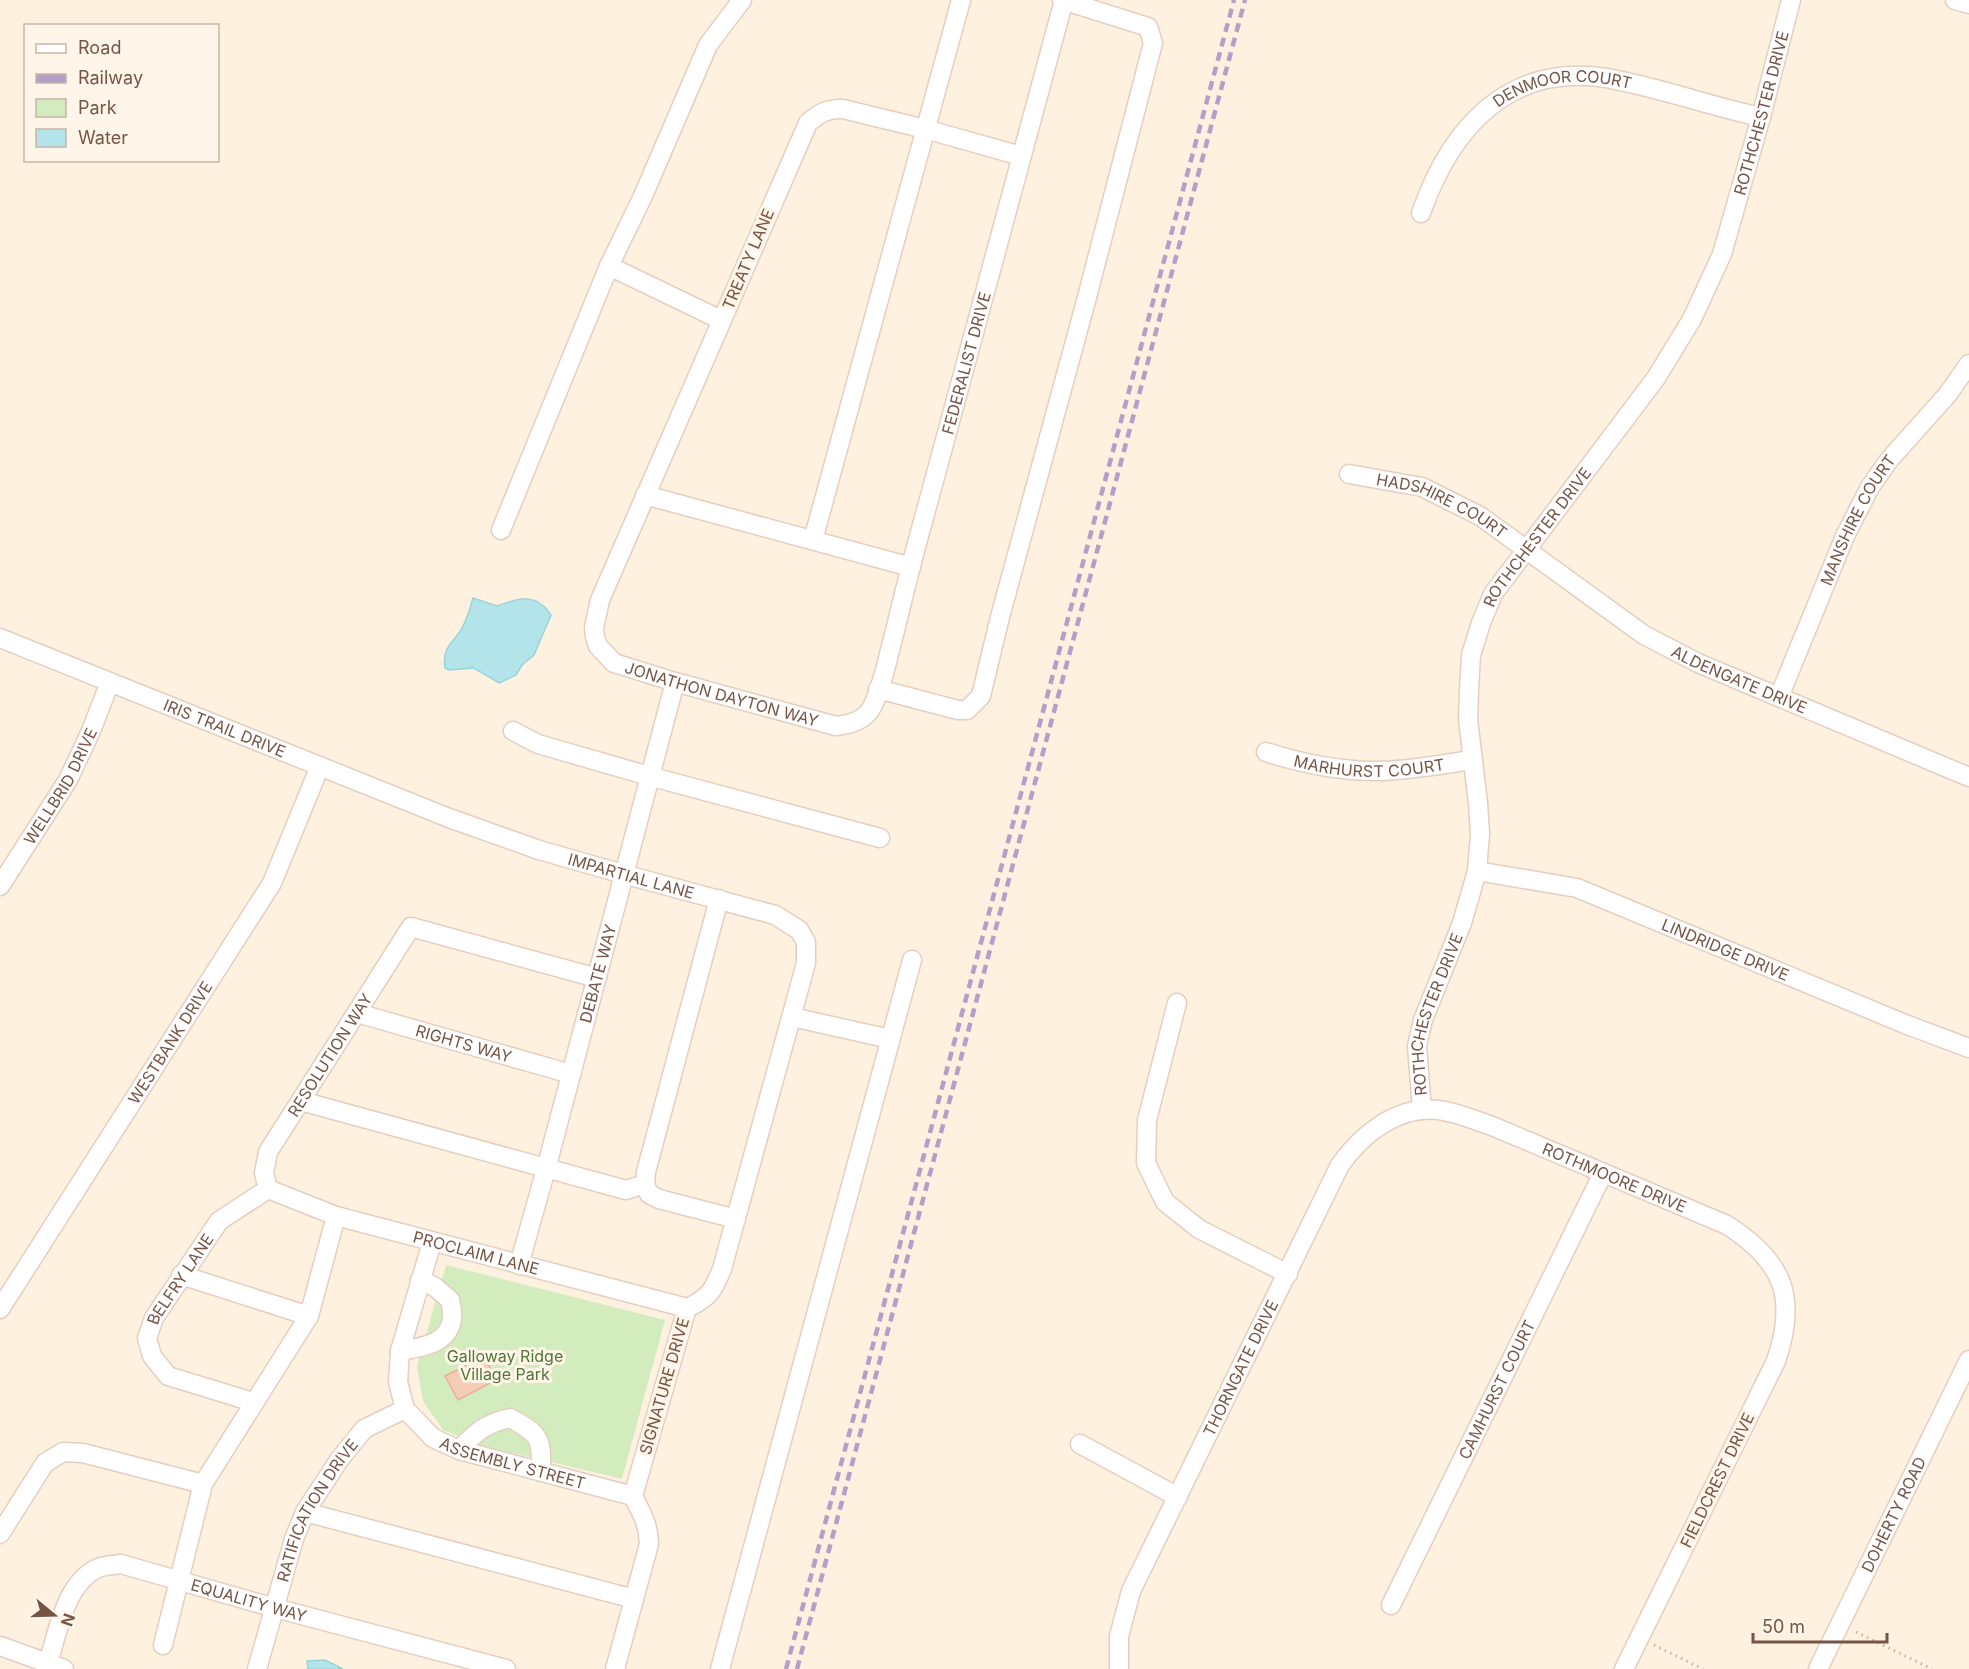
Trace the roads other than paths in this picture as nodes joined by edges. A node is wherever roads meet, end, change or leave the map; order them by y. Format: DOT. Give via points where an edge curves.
graph roads {
  1 [pos="742,0"];
  2 [pos="961,0"];
  3 [pos="1063,0"];
  4 [pos="1791,0"];
  5 [pos="1955,0"];
  6 [pos="1969,4"];
  7 [pos="1761,117"];
  8 [pos="925,129"];
  9 [pos="1021,156"];
  10 [pos="1421,213"];
  11 [pos="609,266"];
  12 [pos="722,320"];
  13 [pos="1969,364"];
  14 [pos="1350,474"];
  15 [pos="645,495"];
  16 [pos="501,530"];
  17 [pos="813,540"];
  18 [pos="1527,550"];
  19 [pos="911,567"];
  20 [pos="600,600"];
  21 [pos="0,638"];
  22 [pos="110,682"];
  23 [pos="675,682"];
  24 [pos="878,689"];
  25 [pos="1779,698"];
  26 [pos="861,720"];
  27 [pos="513,731"];
  28 [pos="1266,752"];
  29 [pos="1473,760"];
  30 [pos="320,766"];
  31 [pos="649,777"];
  32 [pos="1969,777"];
  33 [pos="449,818"];
  34 [pos="880,838"];
  35 [pos="1477,871"];
  36 [pos="623,874"];
  37 [pos="0,886"];
  38 [pos="719,899"];
  39 [pos="806,942"];
  40 [pos="912,960"];
  41 [pos="597,978"];
  42 [pos="1176,1003"];
  43 [pos="357,1013"];
  44 [pos="792,1017"];
  45 [pos="890,1039"];
  46 [pos="1969,1048"];
  47 [pos="571,1074"];
  48 [pos="301,1101"];
  49 [pos="1422,1110"];
  50 [pos="546,1169"];
  51 [pos="1603,1173"];
  52 [pos="645,1184"];
  53 [pos="268,1189"];
  54 [pos="336,1216"];
  55 [pos="736,1220"];
  56 [pos="432,1242"];
  57 [pos="519,1265"];
  58 [pos="1288,1274"];
  59 [pos="181,1275"];
  60 [pos="420,1280"];
  61 [pos="1782,1286"];
  62 [pos="0,1308"];
  63 [pos="687,1308"];
  64 [pos="309,1316"];
  65 [pos="400,1351"];
  66 [pos="1969,1360"];
  67 [pos="254,1402"];
  68 [pos="405,1409"];
  69 [pos="1080,1444"];
  70 [pos="459,1450"];
  71 [pos="541,1472"];
  72 [pos="203,1484"];
  73 [pos="633,1496"];
  74 [pos="1178,1497"];
  75 [pos="305,1512"];
  76 [pos="0,1534"];
  77 [pos="179,1582"];
  78 [pos="634,1599"];
  79 [pos="1391,1605"];
  80 [pos="275,1608"];
  81 [pos="163,1645"];
  82 [pos="0,1646"];
  83 [pos="56,1666"];
  84 [pos="257,1669"];
  85 [pos="506,1669"];
  86 [pos="615,1669"];
  87 [pos="720,1669"];
  88 [pos="1119,1669"];
  89 [pos="1623,1669"];
  90 [pos="1818,1669"];
  1 -- 11 [label="street" via="708,45"];
  2 -- 8 [label="street"];
  3 -- 9 [label="street, FEDERALIST DRIVE"];
  3 -- 24 [label="street" via="1148,27 1154,43 981,696 968,710 958,710"];
  4 -- 7 [label="street, ROTHCHESTER DRIVE"];
  5 -- 6 [label="street"];
  7 -- 10 [label="street, DENMOOR COURT" via="1605,78 1545,79 1504,96 1476,117 1460,136"];
  7 -- 18 [label="street, ROTHCHESTER DRIVE" via="1722,254 1692,319 1656,378"];
  8 -- 9 [label="street, TREATY LANE"];
  8 -- 12 [label="street, TREATY LANE" via="834,108 808,123"];
  8 -- 17 [label="street"];
  9 -- 19 [label="street, FEDERALIST DRIVE"];
  11 -- 12 [label="street"];
  11 -- 16 [label="street"];
  12 -- 15 [label="street, TREATY LANE"];
  13 -- 25 [label="street, MANSHIRE COURT" via="1870,488 1845,536"];
  14 -- 18 [label="street, HADSHIRE COURT" via="1422,486 1480,516"];
  15 -- 17 [label="street"];
  15 -- 20 [label="street, TREATY LANE"];
  17 -- 19 [label="street"];
  18 -- 25 [label="street, ALDENGATE DRIVE" via="1644,635"];
  18 -- 29 [label="street, ROTHCHESTER DRIVE" via="1493,594 1471,655 1468,719"];
  19 -- 24 [label="street, FEDERALIST DRIVE"];
  20 -- 23 [label="street, JONATHON DAYTON WAY" via="594,628 603,654 614,663"];
  21 -- 22 [label="street, IRIS TRAIL DRIVE"];
  22 -- 30 [label="street, IRIS TRAIL DRIVE"];
  22 -- 37 [label="street, WELLBRID DRIVE" via="68,780"];
  23 -- 26 [label="street, JONATHON DAYTON WAY" via="836,726"];
  23 -- 31 [label="street, DEBATE WAY"];
  24 -- 26 [label="street, FEDERALIST DRIVE" via="873,706"];
  25 -- 32 [label="street, ALDENGATE DRIVE"];
  27 -- 31 [label="street" via="538,744"];
  28 -- 29 [label="street, MARHURST COURT" via="1299,763 1342,770 1378,771"];
  29 -- 35 [label="street, ROTHCHESTER DRIVE" via="1480,834"];
  30 -- 33 [label="street, IRIS TRAIL DRIVE"];
  30 -- 62 [label="street, WESTBANK DRIVE" via="272,883"];
  31 -- 34 [label="street"];
  31 -- 36 [label="street, DEBATE WAY"];
  33 -- 36 [label="street, IMPARTIAL LANE"];
  35 -- 46 [label="street, LINDRIDGE DRIVE" via="1577,888"];
  35 -- 49 [label="street, ROTHCHESTER DRIVE" via="1419,1037"];
  36 -- 38 [label="street, IMPARTIAL LANE"];
  36 -- 41 [label="street, DEBATE WAY"];
  38 -- 39 [label="street, IMPARTIAL LANE" via="775,915 799,930"];
  38 -- 52 [label="street"];
  39 -- 44 [label="street, SIGNATURE DRIVE" via="806,963"];
  40 -- 45 [label="street"];
  41 -- 43 [label="street, RESOLUTION WAY" via="411,927"];
  41 -- 47 [label="street, DEBATE WAY"];
  42 -- 58 [label="street" via="1147,1120 1146,1163 1165,1203 1199,1229"];
  43 -- 47 [label="street, RIGHTS WAY"];
  43 -- 48 [label="street, RESOLUTION WAY"];
  44 -- 45 [label="street"];
  44 -- 55 [label="street, SIGNATURE DRIVE"];
  45 -- 87 [label="street"];
  47 -- 50 [label="street, DEBATE WAY"];
  48 -- 50 [label="street"];
  48 -- 53 [label="street, RESOLUTION WAY" via="268,1152 264,1173"];
  49 -- 51 [label="street, ROTHMOORE DRIVE" via="1455,1113"];
  49 -- 58 [label="street, THORNGATE DRIVE" via="1385,1122 1352,1149 1340,1165"];
  50 -- 52 [label="street" via="626,1190"];
  50 -- 57 [label="street, DEBATE WAY"];
  51 -- 61 [label="street, ROTHMOORE DRIVE" via="1727,1225 1761,1249"];
  51 -- 79 [label="street, CAMHURST COURT"];
  52 -- 55 [label="street" via="649,1194 659,1199"];
  53 -- 54 [label="street, PROCLAIM LANE"];
  53 -- 59 [label="street, BELFRY LANE" via="219,1221"];
  54 -- 56 [label="street, PROCLAIM LANE"];
  54 -- 64 [label="street"];
  55 -- 63 [label="street, SIGNATURE DRIVE" via="715,1288 701,1302"];
  56 -- 57 [label="street, PROCLAIM LANE"];
  56 -- 60 [label="street"];
  57 -- 63 [label="street, PROCLAIM LANE"];
  58 -- 74 [label="street, THORNGATE DRIVE"];
  59 -- 64 [label="street"];
  59 -- 67 [label="street, BELFRY LANE" via="154,1318 147,1338 152,1356 168,1376"];
  60 -- 65 [label="street"];
  60 -- 65 [label="street" via="450,1300 452,1319 444,1337 427,1346"];
  61 -- 89 [label="street, FIELDCREST DRIVE" via="1786,1324 1776,1361"];
  63 -- 73 [label="street, SIGNATURE DRIVE"];
  64 -- 67 [label="street"];
  65 -- 68 [label="street" via="398,1382"];
  66 -- 90 [label="street, DOHERTY ROAD"];
  67 -- 72 [label="street"];
  68 -- 70 [label="street, ASSEMBLY STREET" via="433,1438"];
  68 -- 75 [label="street, RATIFICATION DRIVE" via="364,1429"];
  69 -- 74 [label="street"];
  70 -- 71 [label="street, ASSEMBLY STREET"];
  70 -- 71 [label="street" via="476,1432 510,1418 532,1429 541,1446"];
  71 -- 73 [label="street, ASSEMBLY STREET"];
  72 -- 76 [label="street" via="82,1453 63,1452 45,1463"];
  72 -- 77 [label="street"];
  73 -- 78 [label="street" via="649,1532"];
  74 -- 88 [label="street, THORNGATE DRIVE" via="1131,1591 1119,1636"];
  75 -- 78 [label="street"];
  75 -- 80 [label="street, RATIFICATION DRIVE"];
  77 -- 80 [label="street, EQUALITY WAY"];
  77 -- 81 [label="street"];
  77 -- 83 [label="street, EQUALITY WAY" via="121,1564 90,1573 68,1601"];
  78 -- 86 [label="street"];
  80 -- 84 [label="street, RATIFICATION DRIVE"];
  80 -- 85 [label="street, EQUALITY WAY"];
  82 -- 83 [label="street"];
}
